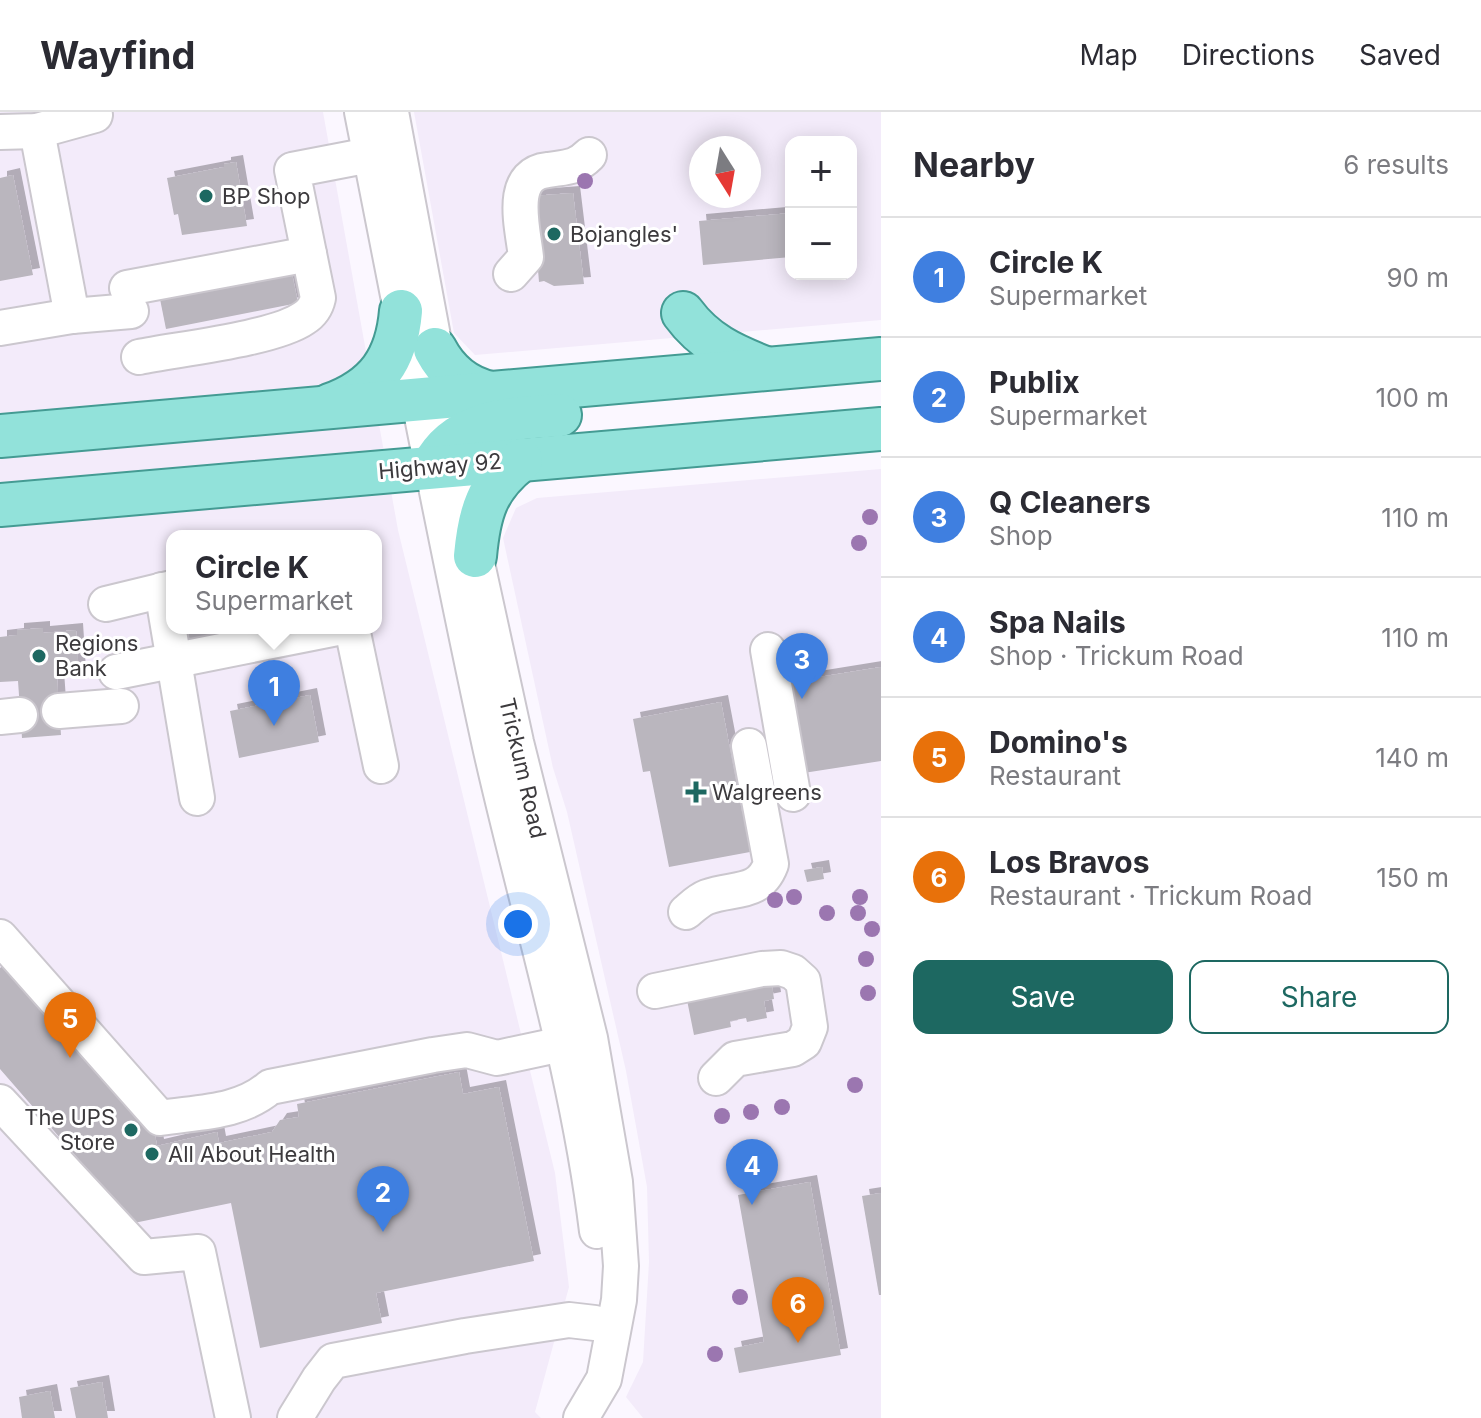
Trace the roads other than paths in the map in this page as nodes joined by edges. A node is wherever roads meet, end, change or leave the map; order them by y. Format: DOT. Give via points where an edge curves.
graph roads {
  1 [pos="362,112"];
  2 [pos="391,112"];
  3 [pos="95,115"];
  4 [pos="37,131"];
  5 [pos="0,132"];
  6 [pos="370,155"];
  7 [pos="589,155"];
  8 [pos="309,254"];
  9 [pos="511,274"];
  10 [pos="401,311"];
  11 [pos="72,316"];
  12 [pos="0,328"];
  13 [pos="435,349"];
  14 [pos="139,357"];
  15 [pos="881,359"];
  16 [pos="766,369"];
  17 [pos="881,375"];
  18 [pos="633,381"];
  19 [pos="491,393"];
  20 [pos="432,398"];
  21 [pos="322,408"];
  22 [pos="881,429"];
  23 [pos="0,436"];
  24 [pos="447,457"];
  25 [pos="521,460"];
  26 [pos="0,505"];
  27 [pos="475,556"];
  28 [pos="166,589"];
  29 [pos="106,604"];
  30 [pos="171,634"];
  31 [pos="308,634"];
  32 [pos="353,634"];
  33 [pos="768,650"];
  34 [pos="173,662"];
  35 [pos="59,711"];
  36 [pos="381,766"];
  37 [pos="793,794"];
  38 [pos="197,798"];
  39 [pos="695,905"];
  40 [pos="0,937"];
  41 [pos="655,991"];
  42 [pos="576,1041"];
  43 [pos="716,1078"];
  44 [pos="0,1102"];
  45 [pos="595,1323"];
  46 [pos="233,1418"];
  47 [pos="295,1418"];
  48 [pos="580,1418"];
  1 -- 6 [label="street, Trickum Road"];
  2 -- 13 [label="street, Trickum Road"];
  3 -- 4 [label="street"];
  4 -- 5 [label="street"];
  4 -- 11 [label="street"];
  6 -- 8 [label="street" via="292,170"];
  6 -- 10 [label="street, Trickum Road"];
  7 -- 9 [label="street" via="577,167 529,176 520,199 526,257"];
  8 -- 11 [label="street"];
  8 -- 14 [label="street" via="318,298 307,317 262,333"];
  10 -- 20 [label="street, Trickum Road"];
  10 -- 21 [label="main road" via="394,350 385,366 359,391"];
  11 -- 12 [label="street"];
  13 -- 19 [label="main road" via="460,380"];
  13 -- 20 [label="street, Trickum Road"];
  15 -- 16 [label="main road"];
  16 -- 18 [label="main road"];
  16 -- 18 [label="main road" via="710,342 683,313 668,346"];
  17 -- 24 [label="main road" via="800,394 514,419 488,424"];
  18 -- 19 [label="main road"];
  19 -- 20 [label="main road"];
  20 -- 21 [label="main road"];
  20 -- 24 [label="street, Trickum Road"];
  21 -- 23 [label="main road"];
  22 -- 25 [label="main road, Highway 92"];
  24 -- 25 [label="main road, Highway 92"];
  24 -- 26 [label="main road, Highway 92"];
  24 -- 27 [label="street, Trickum Road"];
  24 -- 42 [label="street, Trickum Road" via="490,746"];
  25 -- 27 [label="main road" via="486,500"];
  27 -- 42 [label="street, Trickum Road"];
  28 -- 29 [label="street"];
  30 -- 34 [label="street"];
  31 -- 34 [label="street"];
  32 -- 36 [label="street"];
  33 -- 37 [label="street"];
  34 -- 35 [label="street"];
  34 -- 38 [label="street"];
  39 -- 39 [label="street" via="714,884 744,878 758,863 739,761 745,740 771,864 759,884"];
  40 -- 42 [label="street" via="160,1118 239,1106 270,1087 433,1055 467,1050 497,1058"];
  41 -- 43 [label="street" via="762,969 781,968 803,981 810,1027 804,1042 793,1049 735,1059"];
  42 -- 45 [label="street, Trickum Road" via="594,1205"];
  42 -- 48 [label="street, Trickum Road" via="615,1182 621,1266 610,1360"];
  44 -- 46 [label="street" via="144,1257 198,1252"];
  45 -- 47 [label="street" via="569,1320 333,1361"];
  45 -- 48 [label="street, Trickum Road"];
}
